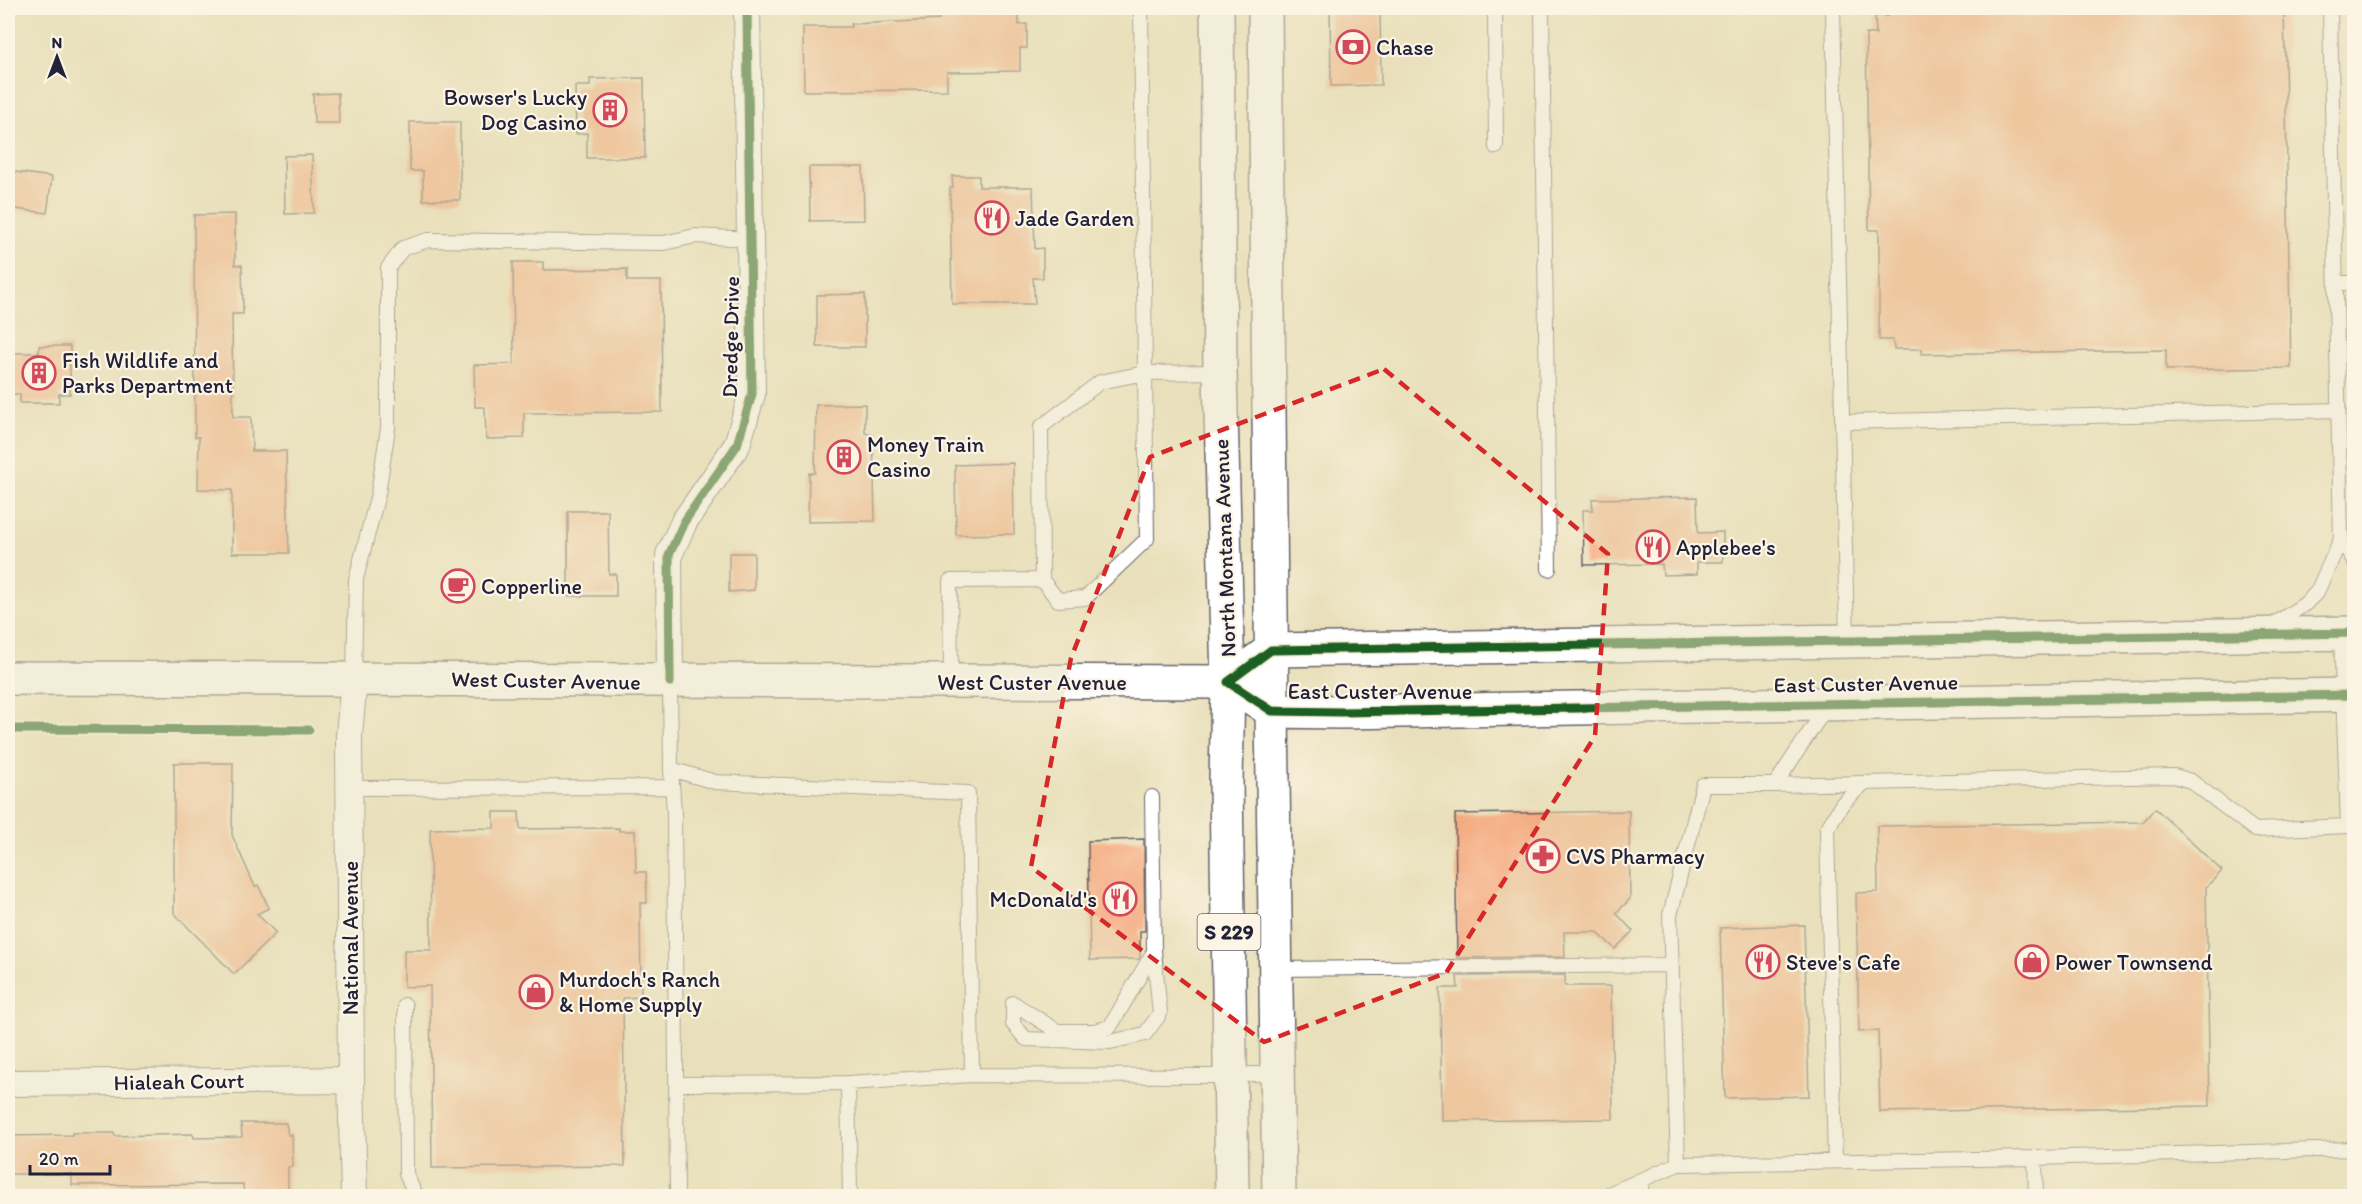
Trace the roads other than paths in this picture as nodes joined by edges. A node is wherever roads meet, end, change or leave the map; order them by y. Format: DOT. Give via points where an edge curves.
graph roads {
  1 [pos="747,8"];
  2 [pos="1141,8"];
  3 [pos="1216,8"];
  4 [pos="1265,8"];
  5 [pos="1495,8"];
  6 [pos="1542,8"];
  7 [pos="1833,8"];
  8 [pos="2330,8"];
  9 [pos="1496,147"];
  10 [pos="751,239"];
  11 [pos="2337,283"];
  12 [pos="2355,283"];
  13 [pos="1220,372"];
  14 [pos="1145,373"];
  15 [pos="2339,410"];
  16 [pos="1842,422"];
  17 [pos="2341,539"];
  18 [pos="2355,561"];
  19 [pos="1549,569"];
  20 [pos="1042,580"];
  21 [pos="2348,634"];
  22 [pos="2257,635"];
  23 [pos="1847,641"];
  24 [pos="1271,650"];
  25 [pos="8,678"];
  26 [pos="354,679"];
  27 [pos="670,682"];
  28 [pos="951,682"];
  29 [pos="1228,682"];
  30 [pos="2349,695"];
  31 [pos="1829,703"];
  32 [pos="1272,711"];
  33 [pos="671,769"];
  34 [pos="1864,783"];
  35 [pos="1775,785"];
  36 [pos="672,787"];
  37 [pos="350,788"];
  38 [pos="1152,797"];
  39 [pos="2351,826"];
  40 [pos="1154,951"];
  41 [pos="1672,965"];
  42 [pos="1275,969"];
  43 [pos="405,1005"];
  44 [pos="1276,1073"];
  45 [pos="972,1075"];
  46 [pos="1231,1075"];
  47 [pos="351,1080"];
  48 [pos="8,1083"];
  49 [pos="848,1083"];
  50 [pos="676,1084"];
  51 [pos="2355,1149"];
  52 [pos="2035,1158"];
  53 [pos="1835,1161"];
  54 [pos="1678,1164"];
  55 [pos="1641,1181"];
  56 [pos="354,1197"];
  57 [pos="419,1197"];
  58 [pos="677,1197"];
  59 [pos="850,1197"];
  60 [pos="1232,1197"];
  61 [pos="1279,1197"];
  62 [pos="1604,1197"];
  63 [pos="1641,1197"];
  64 [pos="2036,1197"];
  1 -- 10 [label="street, Dredge Drive"];
  2 -- 14 [label="lane"];
  3 -- 13 [label="main road, North Montana Avenue / S 229"];
  4 -- 24 [label="main road, North Montana Avenue / S 229"];
  5 -- 9 [label="lane"];
  6 -- 19 [label="lane"];
  7 -- 16 [label="lane"];
  8 -- 11 [label="lane"];
  10 -- 26 [label="lane" via="695,236 664,243 428,240 403,249 388,268 388,428 378,494 356,579"];
  10 -- 27 [label="street, Dredge Drive" via="752,394 737,445 684,522 669,555"];
  11 -- 12 [label="lane"];
  11 -- 15 [label="lane"];
  13 -- 14 [label="lane"];
  13 -- 29 [label="main road, North Montana Avenue / S 229"];
  14 -- 20 [label="lane" via="1100,382 1041,427"];
  14 -- 20 [label="lane" via="1147,539 1085,598 1058,600"];
  15 -- 16 [label="lane"];
  15 -- 17 [label="lane"];
  16 -- 23 [label="lane"];
  17 -- 18 [label="lane"];
  17 -- 22 [label="lane" via="2317,592 2306,604"];
  20 -- 28 [label="lane" via="950,581"];
  21 -- 22 [label="main road, East Custer Avenue"];
  21 -- 30 [label="lane"];
  22 -- 23 [label="main road, East Custer Avenue"];
  23 -- 24 [label="main road, East Custer Avenue"];
  24 -- 29 [label="main road, East Custer Avenue"];
  24 -- 32 [label="main road, North Montana Avenue / S 229"];
  25 -- 26 [label="main road, West Custer Avenue"];
  26 -- 27 [label="main road, West Custer Avenue"];
  26 -- 37 [label="street, National Avenue"];
  27 -- 28 [label="main road, West Custer Avenue"];
  27 -- 33 [label="lane"];
  28 -- 29 [label="main road, West Custer Avenue"];
  29 -- 32 [label="main road, East Custer Avenue"];
  29 -- 46 [label="main road, North Montana Avenue / S 229"];
  30 -- 31 [label="main road, East Custer Avenue"];
  30 -- 39 [label="lane"];
  31 -- 32 [label="main road, East Custer Avenue"];
  31 -- 35 [label="lane"];
  32 -- 42 [label="main road, North Montana Avenue / S 229"];
  33 -- 36 [label="lane"];
  33 -- 45 [label="lane" via="715,782 968,793"];
  34 -- 35 [label="lane"];
  34 -- 39 [label="lane" via="2174,776 2191,781 2255,830"];
  34 -- 53 [label="lane" via="1842,804 1827,829"];
  35 -- 41 [label="lane" via="1702,785 1670,915"];
  36 -- 37 [label="lane"];
  36 -- 50 [label="lane"];
  37 -- 47 [label="street, National Avenue"];
  38 -- 40 [label="lane"];
  40 -- 40 [label="lane" via="1110,1027 1057,1031 1013,1002 1013,1024 1026,1040 1110,1042 1145,1034 1160,1014"];
  41 -- 42 [label="lane"];
  41 -- 54 [label="lane"];
  42 -- 44 [label="main road, North Montana Avenue / S 229"];
  43 -- 57 [label="lane" via="406,1174"];
  44 -- 46 [label="lane"];
  44 -- 61 [label="main road, North Montana Avenue / S 229"];
  45 -- 46 [label="lane"];
  45 -- 49 [label="lane"];
  46 -- 60 [label="main road, North Montana Avenue / S 229"];
  47 -- 48 [label="street, Hialeah Court"];
  47 -- 56 [label="street, National Avenue"];
  49 -- 50 [label="lane"];
  49 -- 59 [label="lane"];
  50 -- 58 [label="lane"];
  51 -- 52 [label="lane"];
  52 -- 53 [label="lane"];
  52 -- 64 [label="lane"];
  53 -- 54 [label="lane"];
  54 -- 55 [label="lane"];
  55 -- 62 [label="lane"];
  55 -- 63 [label="lane"];
}
